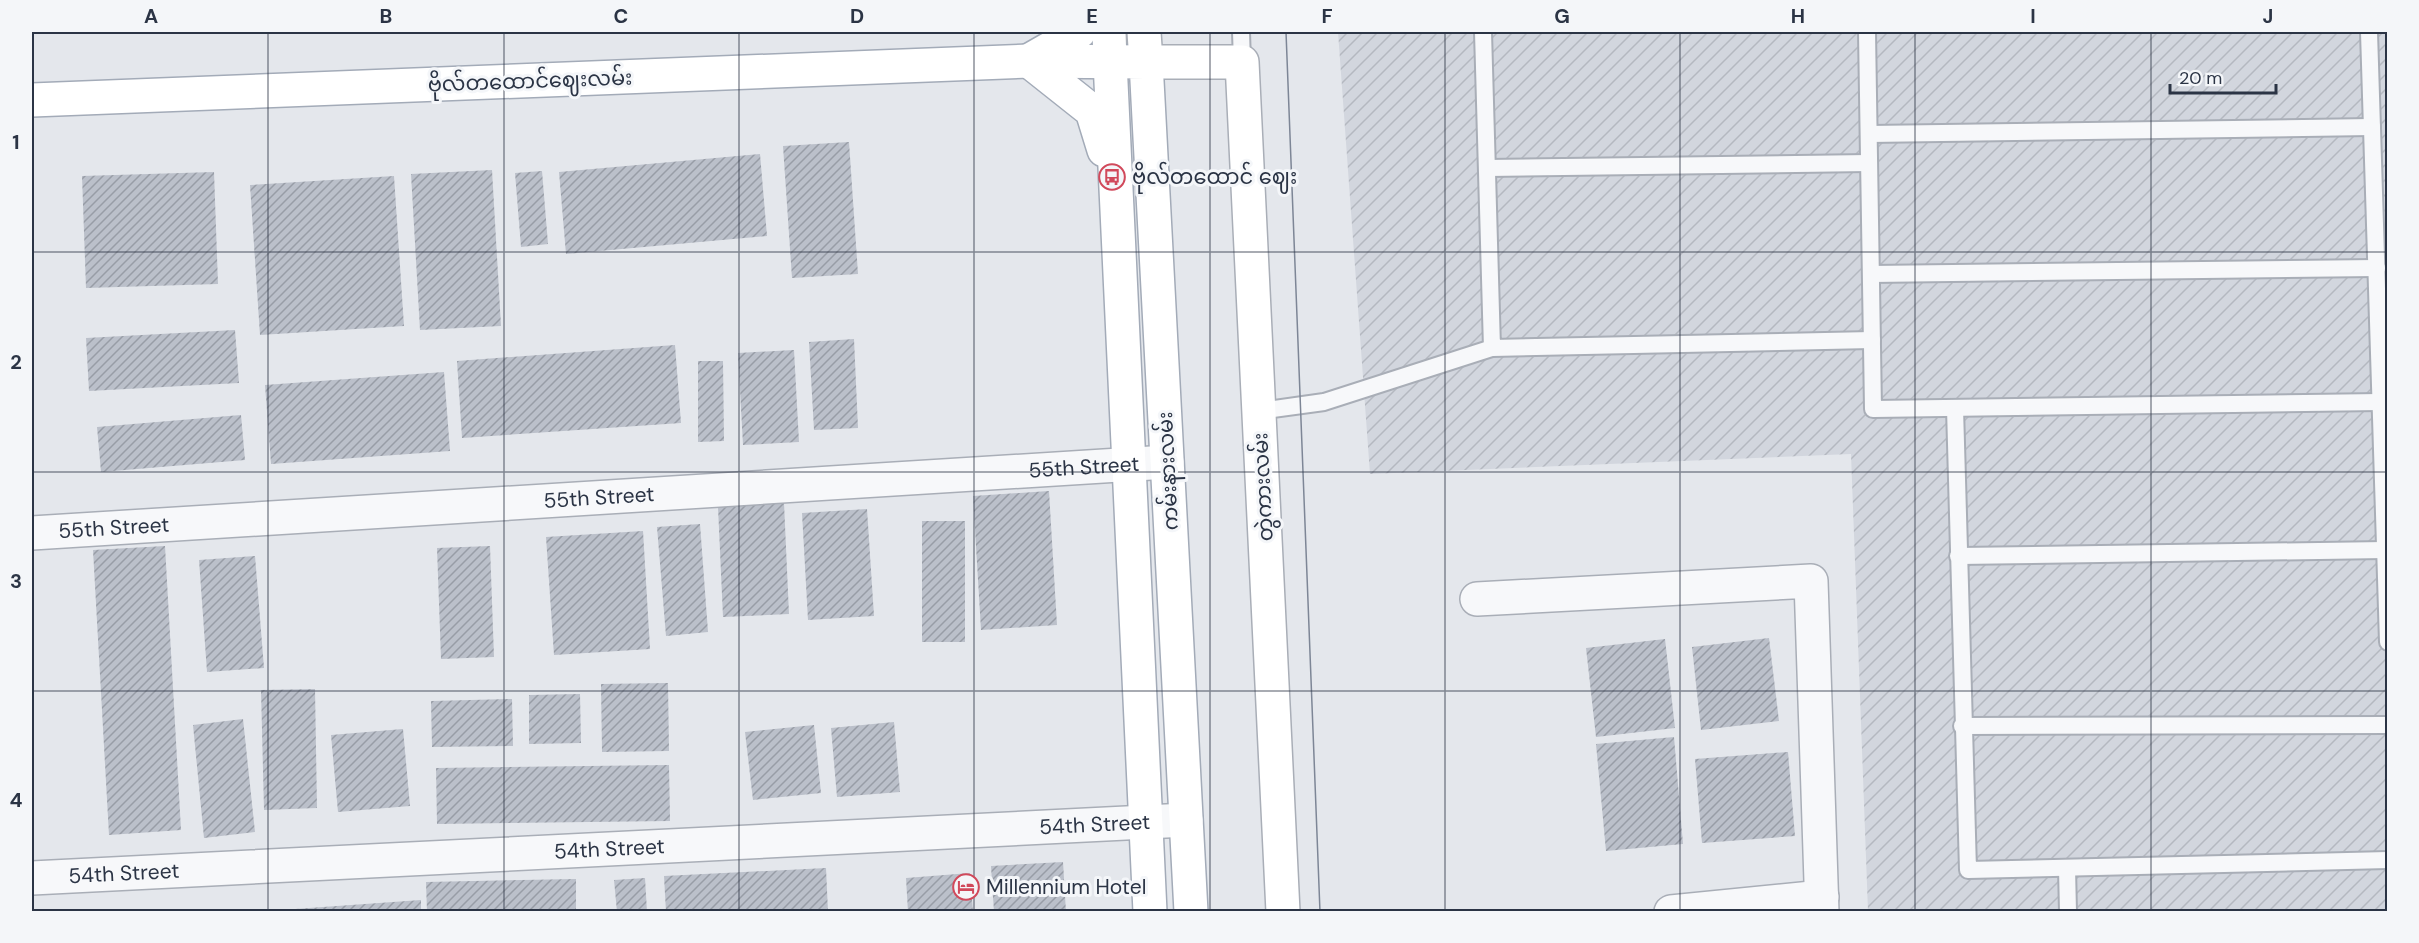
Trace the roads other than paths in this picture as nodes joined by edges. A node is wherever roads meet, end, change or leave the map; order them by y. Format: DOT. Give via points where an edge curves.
graph roads {
  1 [pos="1079,32"];
  2 [pos="1483,32"];
  3 [pos="1867,32"];
  4 [pos="2369,32"];
  5 [pos="1110,46"];
  6 [pos="1145,47"];
  7 [pos="1241,47"];
  8 [pos="1029,61"];
  9 [pos="32,100"];
  10 [pos="2372,127"];
  11 [pos="1869,134"];
  12 [pos="1869,163"];
  13 [pos="1487,168"];
  14 [pos="1114,186"];
  15 [pos="2376,268"];
  16 [pos="1871,274"];
  17 [pos="1872,340"];
  18 [pos="1492,348"];
  19 [pos="2381,402"];
  20 [pos="1955,408"];
  21 [pos="1259,411"];
  22 [pos="1167,462"];
  23 [pos="1129,465"];
  24 [pos="32,533"];
  25 [pos="2385,550"];
  26 [pos="1958,556"];
  27 [pos="1477,599"];
  28 [pos="2388,642"];
  29 [pos="2388,725"];
  30 [pos="1962,726"];
  31 [pos="1186,820"];
  32 [pos="1145,823"];
  33 [pos="2388,860"];
  34 [pos="2067,868"];
  35 [pos="32,878"];
  36 [pos="1822,904"];
  37 [pos="1150,912"];
  38 [pos="1191,912"];
  39 [pos="1283,912"];
  40 [pos="1671,912"];
  41 [pos="2068,912"];
  1 -- 8 [label="main road"];
  2 -- 13 [label="lane"];
  3 -- 11 [label="lane"];
  4 -- 10 [label="lane"];
  5 -- 6 [label="main road"];
  5 -- 8 [label="main road, ဗိုလ်တထောင်ဈေးလမ်း"];
  5 -- 14 [label="main road, ကမ်းနားလမ်း"];
  6 -- 7 [label="main road"];
  6 -- 22 [label="main road, ကမ်းနားလမ်း"];
  7 -- 21 [label="main road, တွဲကားလမ်း"];
  8 -- 9 [label="main road, ဗိုလ်တထောင်ဈေးလမ်း"];
  8 -- 14 [label="main road" via="1092,111"];
  10 -- 11 [label="lane"];
  10 -- 15 [label="lane"];
  11 -- 12 [label="lane"];
  12 -- 13 [label="lane"];
  12 -- 16 [label="lane"];
  13 -- 18 [label="lane"];
  14 -- 23 [label="main road, ကမ်းနားလမ်း"];
  15 -- 16 [label="lane"];
  15 -- 19 [label="lane"];
  16 -- 17 [label="lane"];
  17 -- 18 [label="lane"];
  17 -- 20 [label="lane" via="1873,409"];
  18 -- 21 [label="lane" via="1324,402"];
  19 -- 20 [label="lane"];
  19 -- 25 [label="lane"];
  20 -- 26 [label="lane"];
  21 -- 39 [label="main road, တွဲကားလမ်း"];
  22 -- 23 [label="street, 55th Street"];
  22 -- 31 [label="main road, ကမ်းနားလမ်း"];
  23 -- 24 [label="street, 55th Street"];
  23 -- 32 [label="main road, ကမ်းနားလမ်း"];
  25 -- 26 [label="lane"];
  25 -- 28 [label="lane"];
  26 -- 30 [label="lane"];
  27 -- 36 [label="street" via="1811,581"];
  29 -- 30 [label="lane"];
  30 -- 34 [label="lane" via="1968,870"];
  31 -- 32 [label="street, 54th Street"];
  31 -- 38 [label="main road, ကမ်းနားလမ်း"];
  32 -- 35 [label="street, 54th Street"];
  32 -- 37 [label="main road, ကမ်းနားလမ်း"];
  33 -- 34 [label="lane"];
  34 -- 41 [label="lane"];
  36 -- 40 [label="street"];
}
